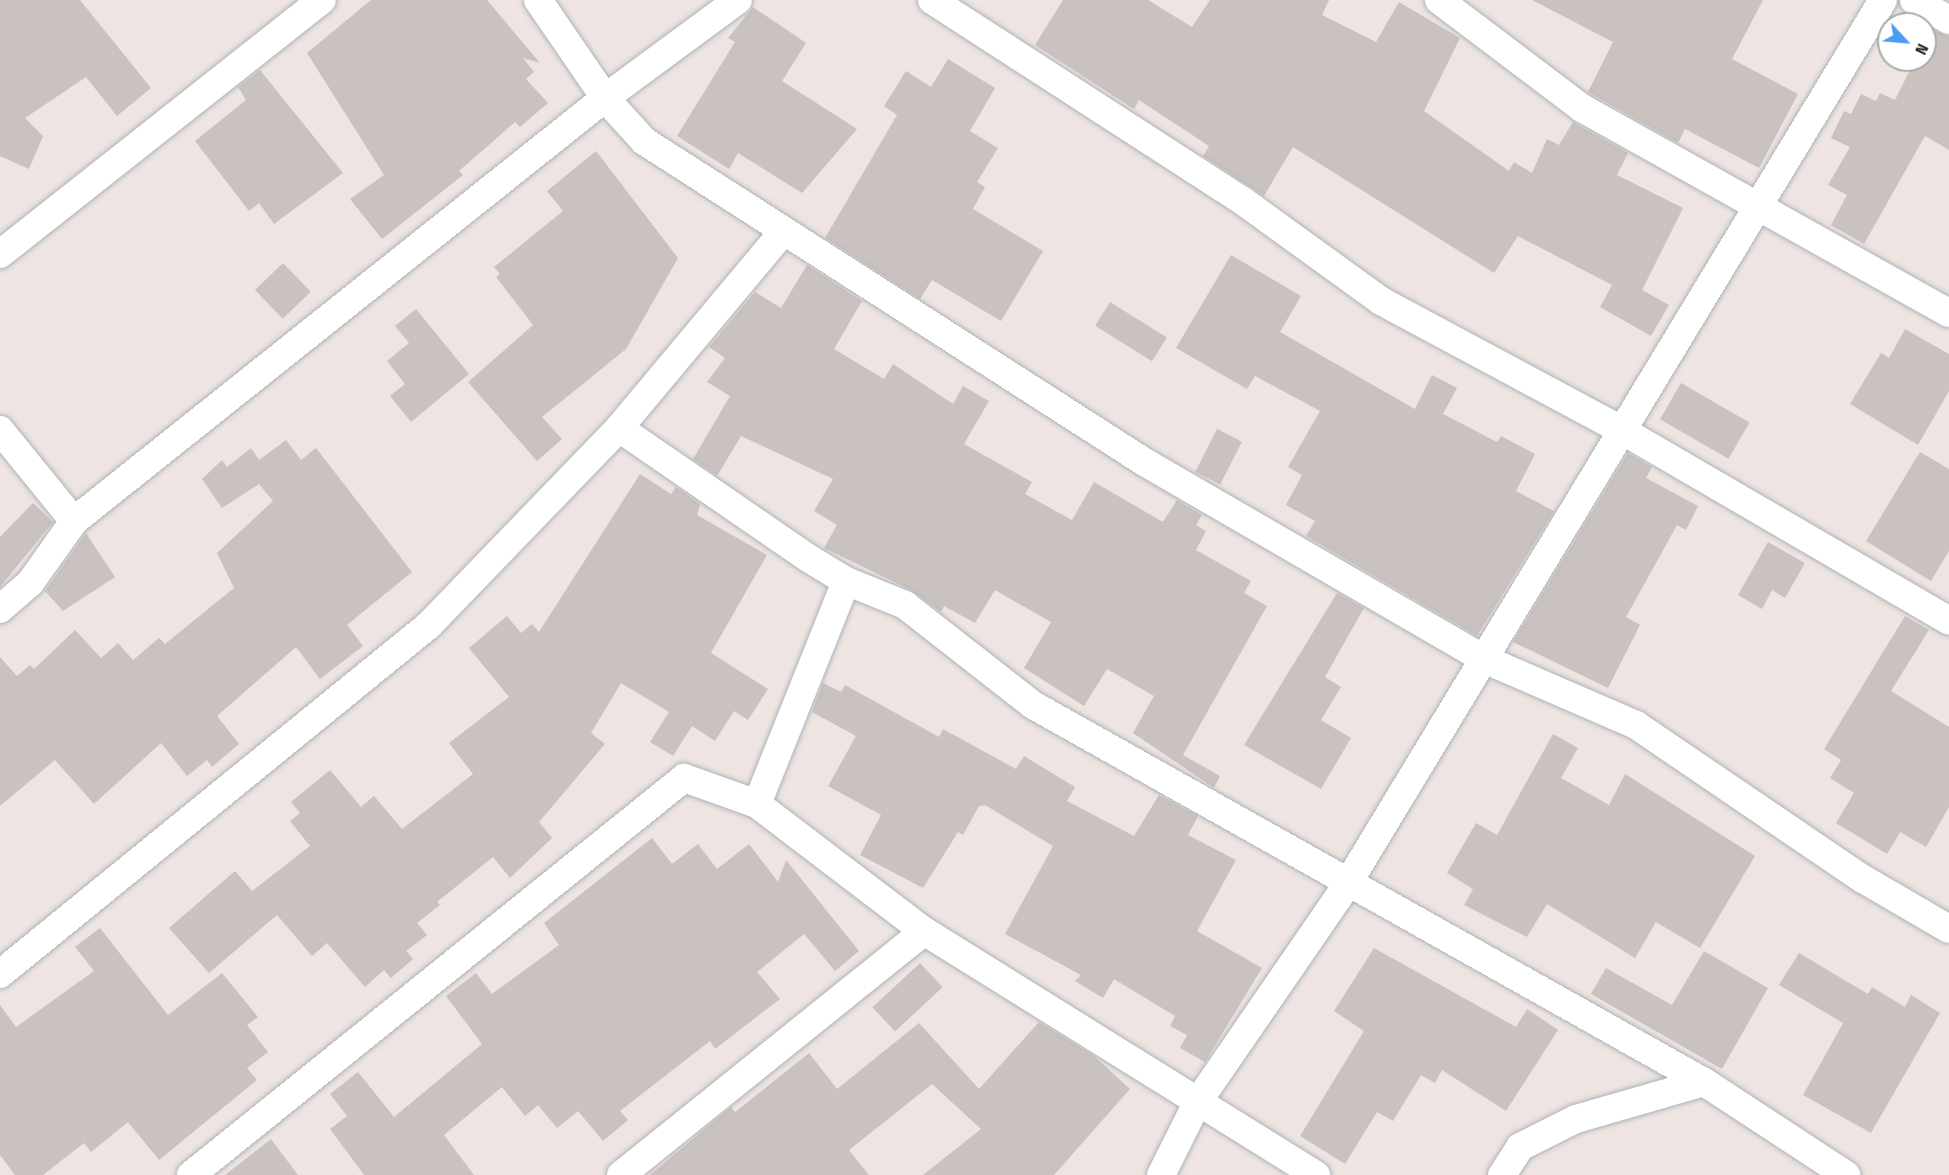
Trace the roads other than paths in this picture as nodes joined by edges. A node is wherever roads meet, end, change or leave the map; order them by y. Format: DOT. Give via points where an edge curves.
graph roads {
  1 [pos="322,0"];
  2 [pos="538,0"];
  3 [pos="738,0"];
  4 [pos="932,0"];
  5 [pos="1439,0"];
  6 [pos="1883,0"];
  7 [pos="1914,0"];
  8 [pos="1949,20"];
  9 [pos="605,98"];
  10 [pos="1760,206"];
  11 [pos="783,232"];
  12 [pos="0,254"];
  13 [pos="1949,313"];
  14 [pos="619,428"];
  15 [pos="0,430"];
  16 [pos="1623,432"];
  17 [pos="74,521"];
  18 [pos="846,581"];
  19 [pos="0,609"];
  20 [pos="1949,621"];
  21 [pos="1486,660"];
  22 [pos="757,804"];
  23 [pos="1348,883"];
  24 [pos="1949,929"];
  25 [pos="924,932"];
  26 [pos="0,974"];
  27 [pos="1704,1082"];
  28 [pos="1197,1103"];
  29 [pos="191,1175"];
  30 [pos="621,1175"];
  31 [pos="1161,1175"];
  32 [pos="1316,1175"];
  33 [pos="1502,1175"];
  34 [pos="1845,1175"];
  1 -- 12 [label="street"];
  2 -- 9 [label="street"];
  3 -- 9 [label="street"];
  4 -- 16 [label="street" via="1243,201 1381,301"];
  5 -- 10 [label="street" via="1582,108"];
  6 -- 10 [label="street"];
  7 -- 8 [label="street"];
  9 -- 11 [label="street" via="644,141"];
  9 -- 17 [label="street"];
  10 -- 13 [label="street"];
  10 -- 16 [label="street"];
  11 -- 14 [label="street"];
  11 -- 21 [label="street" via="1146,463"];
  14 -- 18 [label="street"];
  14 -- 26 [label="street" via="429,625"];
  15 -- 17 [label="street"];
  16 -- 20 [label="street"];
  16 -- 21 [label="street"];
  17 -- 19 [label="street" via="30,583"];
  18 -- 22 [label="street"];
  18 -- 23 [label="street" via="905,605 1033,705"];
  21 -- 23 [label="street"];
  21 -- 24 [label="street" via="1636,725 1863,879"];
  22 -- 25 [label="street"];
  22 -- 29 [label="street" via="684,778"];
  23 -- 27 [label="street"];
  23 -- 28 [label="street"];
  25 -- 28 [label="street"];
  25 -- 30 [label="street"];
  27 -- 33 [label="street" via="1576,1119 1520,1147"];
  27 -- 34 [label="street"];
  28 -- 31 [label="street"];
  28 -- 32 [label="street"];
}
